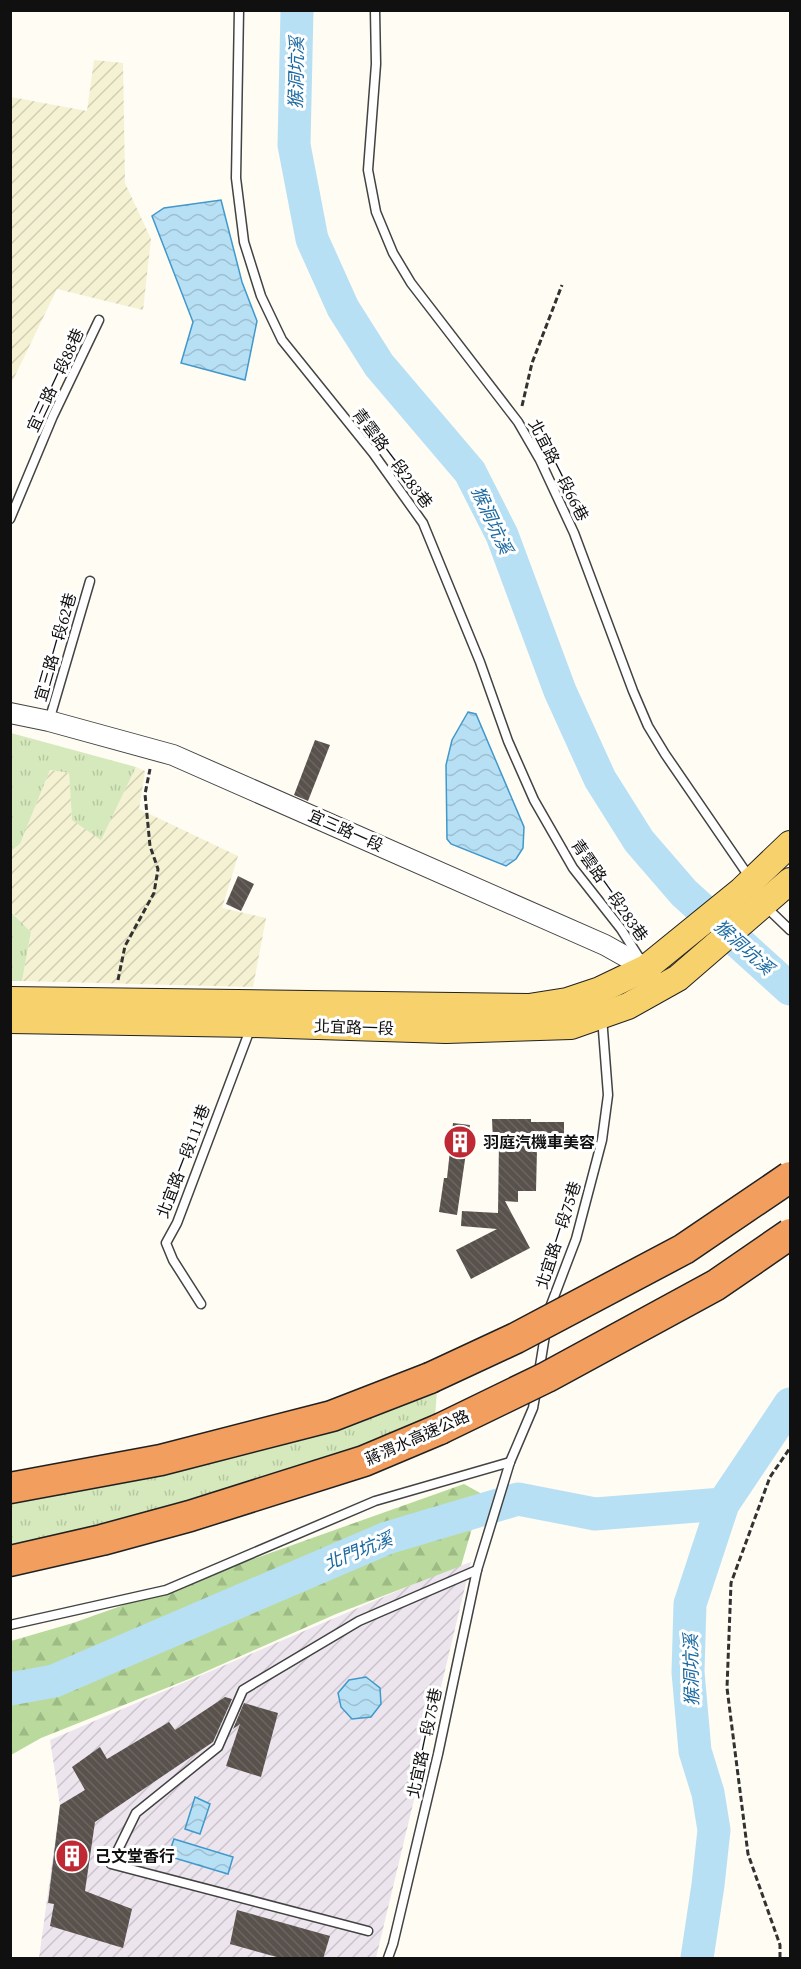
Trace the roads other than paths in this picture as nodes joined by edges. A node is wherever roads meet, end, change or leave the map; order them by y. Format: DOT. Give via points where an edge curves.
graph roads {
  1 [pos="239,10"];
  2 [pos="375,10"];
  3 [pos="99,320"];
  4 [pos="10,519"];
  5 [pos="90,581"];
  6 [pos="10,713"];
  7 [pos="49,721"];
  8 [pos="790,844"];
  9 [pos="790,880"];
  10 [pos="755,895"];
  11 [pos="790,930"];
  12 [pos="646,968"];
  13 [pos="660,990"];
  14 [pos="10,1000"];
  15 [pos="601,1004"];
  16 [pos="10,1020"];
  17 [pos="252,1024"];
  18 [pos="790,1177"];
  19 [pos="790,1234"];
  20 [pos="201,1304"];
  21 [pos="510,1462"];
  22 [pos="10,1488"];
  23 [pos="10,1561"];
  24 [pos="477,1570"];
  25 [pos="10,1625"];
  26 [pos="368,1931"];
  27 [pos="388,1959"];
  1 -- 12 [label="lane, 青雲路一段283巷" via="236,178 244,242 261,296 282,340 373,453 423,523 534,800 573,868"];
  2 -- 10 [label="lane, 北宜路一段66巷" via="376,64 368,170 376,212 393,253 411,283 518,423 540,460 574,533 648,726"];
  3 -- 4 [label="lane, 宜三路一段88巷"];
  5 -- 7 [label="lane, 宜三路一段62巷"];
  6 -- 7 [label="street, 宜三路一段"];
  7 -- 12 [label="street, 宜三路一段" via="173,754 605,945"];
  8 -- 10 [label="main road"];
  9 -- 10 [label="main road"];
  10 -- 11 [label="lane, 北宜路一段66巷"];
  10 -- 12 [label="main road, 北宜路一段"];
  10 -- 13 [label="main road, 北宜路一段" via="685,972"];
  12 -- 13 [label="street, 宜三路一段"];
  12 -- 15 [label="main road, 北宜路一段"];
  13 -- 15 [label="main road, 北宜路一段" via="628,1006"];
  14 -- 15 [label="main road, 北宜路一段" via="529,1007 567,1001"];
  15 -- 17 [label="main road, 北宜路一段" via="562,1027 469,1030"];
  15 -- 21 [label="lane, 北宜路一段75巷" via="608,1095 602,1140 576,1239 550,1307 533,1408"];
  16 -- 17 [label="main road, 北宜路一段"];
  17 -- 20 [label="lane, 北宜路一段111巷" via="166,1243"];
  18 -- 22 [label="highway, bridge" via="684,1249 516,1338 430,1378 332,1416 161,1460"];
  19 -- 23 [label="highway, 蔣渭水高速公路, bridge" via="716,1285 440,1430 364,1461 190,1516"];
  21 -- 24 [label="lane, 北宜路一段75巷"];
  21 -- 25 [label="lane" via="375,1501 166,1590"];
  24 -- 26 [label="lane" via="359,1621 243,1690 218,1747 136,1813 111,1864"];
  24 -- 27 [label="lane, 北宜路一段75巷" via="438,1754"];
}
